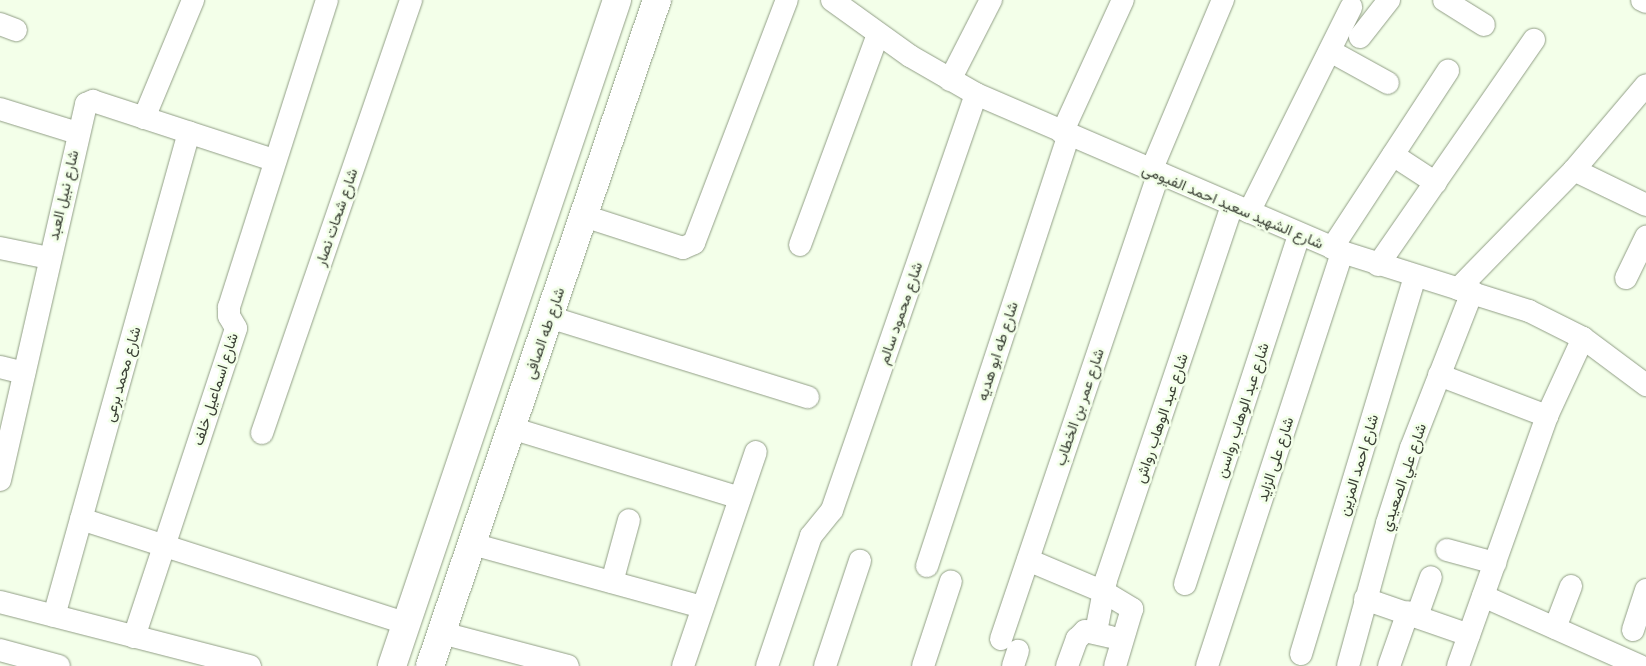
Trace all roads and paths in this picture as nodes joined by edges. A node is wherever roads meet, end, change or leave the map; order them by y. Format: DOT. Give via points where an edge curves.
graph roads {
  1 [pos="192,0"];
  2 [pos="327,0"];
  3 [pos="411,0"];
  4 [pos="617,0"];
  5 [pos="657,0"];
  6 [pos="787,0"];
  7 [pos="832,0"];
  8 [pos="991,0"];
  9 [pos="1123,0"];
  10 [pos="1223,0"];
  11 [pos="1389,0"];
  12 [pos="1444,0"];
  13 [pos="1642,0"];
  14 [pos="1646,2"];
  15 [pos="1351,7"];
  16 [pos="1484,25"];
  17 [pos="878,34"];
  18 [pos="1360,38"];
  19 [pos="1534,40"];
  20 [pos="1330,50"];
  21 [pos="1448,71"];
  22 [pos="950,80"];
  23 [pos="1388,82"];
  24 [pos="1646,85"];
  25 [pos="976,94"];
  26 [pos="0,109"];
  27 [pos="144,118"];
  28 [pos="189,132"];
  29 [pos="77,133"];
  30 [pos="1065,135"];
  31 [pos="1393,155"];
  32 [pos="274,160"];
  33 [pos="1574,170"];
  34 [pos="1154,172"];
  35 [pos="1436,183"];
  36 [pos="1646,205"];
  37 [pos="1241,209"];
  38 [pos="584,216"];
  39 [pos="1299,235"];
  40 [pos="1646,237"];
  41 [pos="800,245"];
  42 [pos="0,248"];
  43 [pos="1337,250"];
  44 [pos="49,258"];
  45 [pos="1378,265"];
  46 [pos="1415,277"];
  47 [pos="1626,278"];
  48 [pos="1465,291"];
  49 [pos="549,317"];
  50 [pos="1583,338"];
  51 [pos="0,367"];
  52 [pos="24,373"];
  53 [pos="1439,375"];
  54 [pos="1646,385"];
  55 [pos="808,397"];
  56 [pos="1547,416"];
  57 [pos="511,428"];
  58 [pos="262,433"];
  59 [pos="756,452"];
  60 [pos="1,467"];
  61 [pos="740,498"];
  62 [pos="81,519"];
  63 [pos="629,520"];
  64 [pos="472,544"];
  65 [pos="164,546"];
  66 [pos="1447,550"];
  67 [pos="1028,560"];
  68 [pos="860,561"];
  69 [pos="1495,563"];
  70 [pos="926,566"];
  71 [pos="1431,577"];
  72 [pos="950,581"];
  73 [pos="612,582"];
  74 [pos="1185,584"];
  75 [pos="1571,586"];
  76 [pos="1646,590"];
  77 [pos="1104,592"];
  78 [pos="1483,596"];
  79 [pos="1365,599"];
  80 [pos="0,602"];
  81 [pos="703,607"];
  82 [pos="1412,614"];
  83 [pos="54,616"];
  84 [pos="408,624"];
  85 [pos="1555,628"];
  86 [pos="1633,630"];
  87 [pos="1096,632"];
  88 [pos="442,633"];
  89 [pos="1470,634"];
  90 [pos="134,636"];
  91 [pos="1123,641"];
  92 [pos="0,650"];
  93 [pos="1010,652"];
  94 [pos="1301,654"];
  95 [pos="400,664"];
  96 [pos="59,666"];
  97 [pos="250,666"];
  98 [pos="430,666"];
  99 [pos="568,666"];
  100 [pos="684,666"];
  101 [pos="766,666"];
  102 [pos="825,666"];
  103 [pos="923,666"];
  104 [pos="1067,666"];
  105 [pos="1115,666"];
  106 [pos="1207,666"];
  107 [pos="1348,666"];
  108 [pos="1389,666"];
  109 [pos="1458,666"];
  110 [pos="1640,666"];
  1 -- 27 [label="street"];
  2 -- 32 [label="street, شارع اسماعيل خلف"];
  3 -- 58 [label="street, شارع شحات نصار"];
  4 -- 84 [label="street"];
  5 -- 38 [label="street, شارع طه الصافى"];
  6 -- 38 [label="street" via="696,238 689,247 683,248"];
  7 -- 17 [label="street, شارع الشهيد سعيد احمد الفيومى"];
  8 -- 22 [label="street"];
  9 -- 30 [label="street, شارع طه ابو هديه"];
  10 -- 34 [label="street, شارع عمر بن الخطاب"];
  11 -- 18 [label="street"];
  12 -- 16 [label="street"];
  13 -- 14 [label="street"];
  15 -- 20 [label="street, شارع عبد الوهاب رواش"];
  17 -- 22 [label="street, شارع الشهيد سعيد احمد الفيومى"];
  17 -- 41 [label="street"];
  19 -- 35 [label="street"];
  20 -- 23 [label="street"];
  20 -- 37 [label="street, شارع عبد الوهاب رواش"];
  21 -- 31 [label="street, شارع على الزايد"];
  22 -- 25 [label="street, شارع الشهيد سعيد احمد الفيومى"];
  24 -- 33 [label="street"];
  25 -- 30 [label="street, شارع الشهيد سعيد احمد الفيومى"];
  25 -- 101 [label="street, شارع محمود سالم" via="832,510 816,528 807,547"];
  26 -- 29 [label="street"];
  27 -- 28 [label="street, شارع نبيل العبد"];
  27 -- 29 [label="street, شارع نبيل العبد" via="93,101 86,104 82,112"];
  28 -- 32 [label="street, شارع نبيل العبد"];
  28 -- 62 [label="street, شارع محمد برعى"];
  29 -- 44 [label="street, شارع نبيل العبد"];
  30 -- 34 [label="street, شارع الشهيد سعيد احمد الفيومى"];
  30 -- 70 [label="street, شارع طه ابو هديه"];
  31 -- 35 [label="street"];
  31 -- 43 [label="street, شارع على الزايد"];
  32 -- 65 [label="street, شارع اسماعيل خلف" via="228,311 236,328"];
  33 -- 36 [label="street"];
  33 -- 48 [label="street"];
  34 -- 37 [label="street, شارع الشهيد سعيد احمد الفيومى"];
  34 -- 67 [label="street, شارع عمر بن الخطاب"];
  35 -- 45 [label="street"];
  37 -- 39 [label="street, شارع الشهيد سعيد احمد الفيومى"];
  37 -- 77 [label="street, شارع عبد الوهاب رواش"];
  38 -- 49 [label="street, شارع طه الصافى"];
  39 -- 43 [label="street, شارع الشهيد سعيد احمد الفيومى"];
  39 -- 74 [label="street, شارع عبد الوهاب رواسن"];
  40 -- 47 [label="street"];
  42 -- 44 [label="street"];
  43 -- 45 [label="street, شارع الشهيد سعيد احمد الفيومى"];
  43 -- 106 [label="street, شارع على الزايد"];
  44 -- 52 [label="street, شارع نبيل العبد"];
  45 -- 46 [label="street, شارع الشهيد سعيد احمد الفيومى"];
  46 -- 48 [label="street, شارع الشهيد سعيد احمد الفيومى"];
  46 -- 94 [label="street, شارع احمد المزين"];
  48 -- 50 [label="street, شارع الشهيد سعيد احمد الفيومى" via="1529,310"];
  48 -- 53 [label="street, شارع علي الصعيدي"];
  49 -- 55 [label="street"];
  49 -- 57 [label="street, شارع طه الصافى"];
  50 -- 54 [label="street, شارع الشهيد سعيد احمد الفيومى"];
  50 -- 56 [label="street"];
  51 -- 52 [label="street"];
  52 -- 60 [label="street, شارع نبيل العبد"];
  53 -- 56 [label="street"];
  53 -- 79 [label="street, شارع علي الصعيدي" via="1411,448"];
  56 -- 69 [label="street"];
  57 -- 61 [label="street"];
  57 -- 64 [label="street, شارع طه الصافى"];
  59 -- 61 [label="street"];
  61 -- 81 [label="street"];
  62 -- 65 [label="street"];
  62 -- 83 [label="street, شارع محمد برعى"];
  63 -- 73 [label="street"];
  64 -- 73 [label="street"];
  64 -- 88 [label="street, شارع طه الصافى"];
  65 -- 84 [label="street"];
  65 -- 90 [label="street, شارع اسماعيل خلف"];
  66 -- 69 [label="street"];
  67 -- 77 [label="street"];
  67 -- 93 [label="street, شارع عمر بن الخطاب"];
  68 -- 102 [label="street"];
  69 -- 78 [label="street"];
  71 -- 82 [label="street"];
  72 -- 103 [label="street"];
  73 -- 81 [label="street"];
  75 -- 85 [label="street"];
  76 -- 86 [label="street"];
  77 -- 87 [label="street, شارع عبد الوهاب رواش"];
  77 -- 91 [label="street" via="1129,606 1132,613"];
  78 -- 85 [label="street"];
  78 -- 89 [label="street"];
  79 -- 82 [label="street"];
  79 -- 107 [label="street, شارع علي الصعيدي"];
  80 -- 83 [label="street"];
  81 -- 100 [label="street"];
  82 -- 89 [label="street"];
  82 -- 108 [label="street"];
  83 -- 90 [label="street"];
  84 -- 95 [label="street"];
  85 -- 110 [label="street"];
  87 -- 91 [label="street"];
  87 -- 104 [label="street" via="1085,630 1080,634"];
  88 -- 98 [label="street, شارع طه الصافى"];
  88 -- 99 [label="street"];
  89 -- 109 [label="street"];
  90 -- 97 [label="street"];
  91 -- 105 [label="street"];
  92 -- 96 [label="street"];
}
